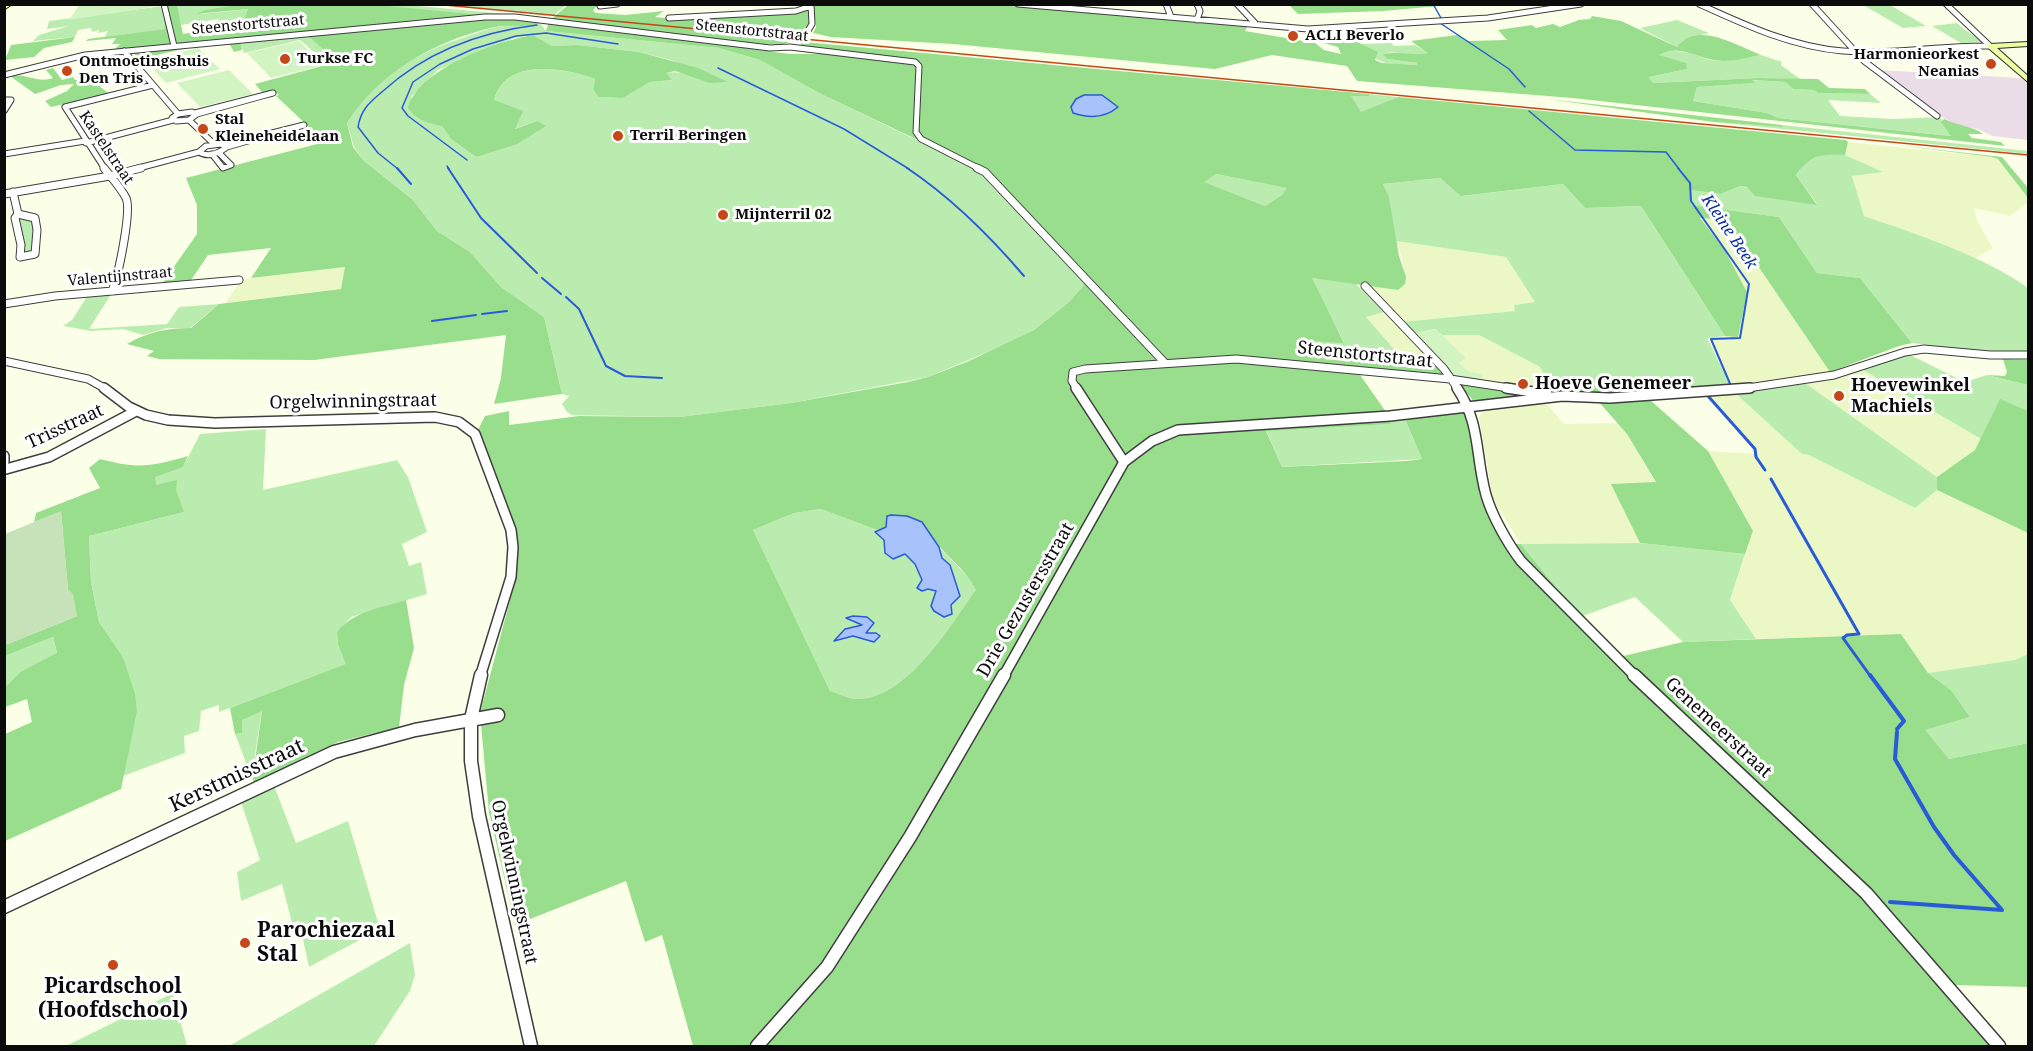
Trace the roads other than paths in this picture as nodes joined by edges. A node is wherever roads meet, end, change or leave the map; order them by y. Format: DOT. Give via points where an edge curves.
graph roads {
  1 [pos="9,4"];
  2 [pos="164,4"];
  3 [pos="617,4"];
  4 [pos="1018,4"];
  5 [pos="1100,4"];
  6 [pos="1166,4"];
  7 [pos="1197,4"];
  8 [pos="1237,4"];
  9 [pos="1581,4"];
  10 [pos="1699,4"];
  11 [pos="1812,4"];
  12 [pos="1946,4"];
  13 [pos="811,5"];
  14 [pos="600,6"];
  15 [pos="1045,6"];
  16 [pos="4,8"];
  17 [pos="1099,11"];
  18 [pos="1171,17"];
  19 [pos="669,18"];
  20 [pos="1197,20"];
  21 [pos="1255,23"];
  22 [pos="2028,44"];
  23 [pos="174,46"];
  24 [pos="1990,46"];
  25 [pos="790,47"];
  26 [pos="124,51"];
  27 [pos="1854,52"];
  28 [pos="4,75"];
  29 [pos="2028,80"];
  30 [pos="153,85"];
  31 [pos="4,100"];
  32 [pos="4,111"];
  33 [pos="196,113"];
  34 [pos="178,114"];
  35 [pos="1937,116"];
  36 [pos="172,119"];
  37 [pos="187,120"];
  38 [pos="86,142"];
  39 [pos="214,144"];
  40 [pos="206,146"];
  41 [pos="225,146"];
  42 [pos="200,153"];
  43 [pos="4,154"];
  44 [pos="111,177"];
  45 [pos="13,192"];
  46 [pos="4,194"];
  47 [pos="18,214"];
  48 [pos="239,280"];
  49 [pos="1365,286"];
  50 [pos="112,291"];
  51 [pos="4,304"];
  52 [pos="2028,355"];
  53 [pos="4,361"];
  54 [pos="1164,362"];
  55 [pos="1450,379"];
  56 [pos="1562,396"];
  57 [pos="1469,406"];
  58 [pos="136,411"];
  59 [pos="4,456"];
  60 [pos="1124,462"];
  61 [pos="5,467"];
  62 [pos="498,715"];
  63 [pos="471,719"];
  64 [pos="4,907"];
  65 [pos="531,1047"];
  66 [pos="757,1047"];
  67 [pos="1999,1047"];
  1 -- 16 [label="street"];
  2 -- 23 [label="street, Steenstortstraat"];
  3 -- 14 [label="street"];
  4 -- 15 [label="street"];
  5 -- 17 [label="street"];
  6 -- 18 [label="street"];
  7 -- 20 [label="street"];
  8 -- 21 [label="street"];
  9 -- 21 [label="street" via="1488,18 1329,28"];
  10 -- 27 [label="street" via="1781,40"];
  11 -- 27 [label="street"];
  12 -- 24 [label="street"];
  13 -- 19 [label="street" via="796,11"];
  13 -- 25 [label="street, bridge" via="812,24 805,36"];
  15 -- 17 [label="street"];
  17 -- 18 [label="street"];
  18 -- 20 [label="street"];
  20 -- 21 [label="street"];
  22 -- 24 [label="street"];
  23 -- 25 [label="street, Steenstortstraat" via="502,16 770,48"];
  23 -- 26 [label="street, Steenstortstraat"];
  24 -- 27 [label="street"];
  24 -- 29 [label="street"];
  25 -- 54 [label="street, Steenstortstraat" via="918,63 916,132 921,139 985,172"];
  26 -- 28 [label="street, Steenstortstraat" via="85,55"];
  26 -- 30 [label="street"];
  27 -- 35 [label="street"];
  30 -- 34 [label="street"];
  30 -- 38 [label="street, Kastelstraat" via="66,107"];
  31 -- 32 [label="street" via="11,100"];
  33 -- 33 [label="street" via="273,93"];
  33 -- 34 [label="street"];
  33 -- 37 [label="street"];
  34 -- 36 [label="street"];
  36 -- 37 [label="street"];
  36 -- 38 [label="street"];
  37 -- 39 [label="street"];
  37 -- 40 [label="street"];
  38 -- 43 [label="street"];
  38 -- 44 [label="street, Kastelstraat"];
  39 -- 40 [label="street"];
  39 -- 41 [label="street"];
  40 -- 42 [label="street"];
  41 -- 41 [label="street" via="304,125"];
  41 -- 42 [label="street" via="215,154"];
  42 -- 44 [label="street"];
  44 -- 45 [label="street"];
  44 -- 50 [label="street, Kastelstraat" via="127,200 128,210"];
  45 -- 46 [label="street"];
  45 -- 47 [label="street"];
  47 -- 47 [label="street" via="15,218 20,257 29,257 37,247 35,218"];
  48 -- 50 [label="street, Valentijnstraat"];
  49 -- 55 [label="street, Genemeerstraat"];
  50 -- 51 [label="street, Valentijnstraat"];
  52 -- 56 [label="street" via="1924,349 1834,375 1729,391 1622,398"];
  53 -- 58 [label="street, Orgelwinningstraat" via="88,378"];
  54 -- 55 [label="street, Steenstortstraat" via="1236,359"];
  54 -- 60 [label="street, Steenstortstraat" via="1081,369 1071,375"];
  55 -- 56 [label="street, Steenstortstraat"];
  55 -- 57 [label="street, Genemeerstraat"];
  56 -- 57 [label="street"];
  57 -- 60 [label="street, Drie Gezustersstraat" via="1390,416 1178,430 1152,441"];
  57 -- 67 [label="street, Genemeerstraat" via="1486,496 1521,561 1615,657 1866,893"];
  58 -- 61 [label="street, Trisstraat" via="49,457"];
  58 -- 63 [label="street, Orgelwinningstraat" via="168,420 204,423 435,417 454,420 472,430 502,503 513,547 507,592"];
  59 -- 61 [label="street, Trisstraat"];
  60 -- 66 [label="street, Drie Gezustersstraat" via="910,837 827,967"];
  62 -- 63 [label="street, Kerstmisstraat"];
  63 -- 64 [label="street, Kerstmisstraat" via="380,736 334,752"];
  63 -- 65 [label="street, Orgelwinningstraat" via="471,761 479,816"];
}
